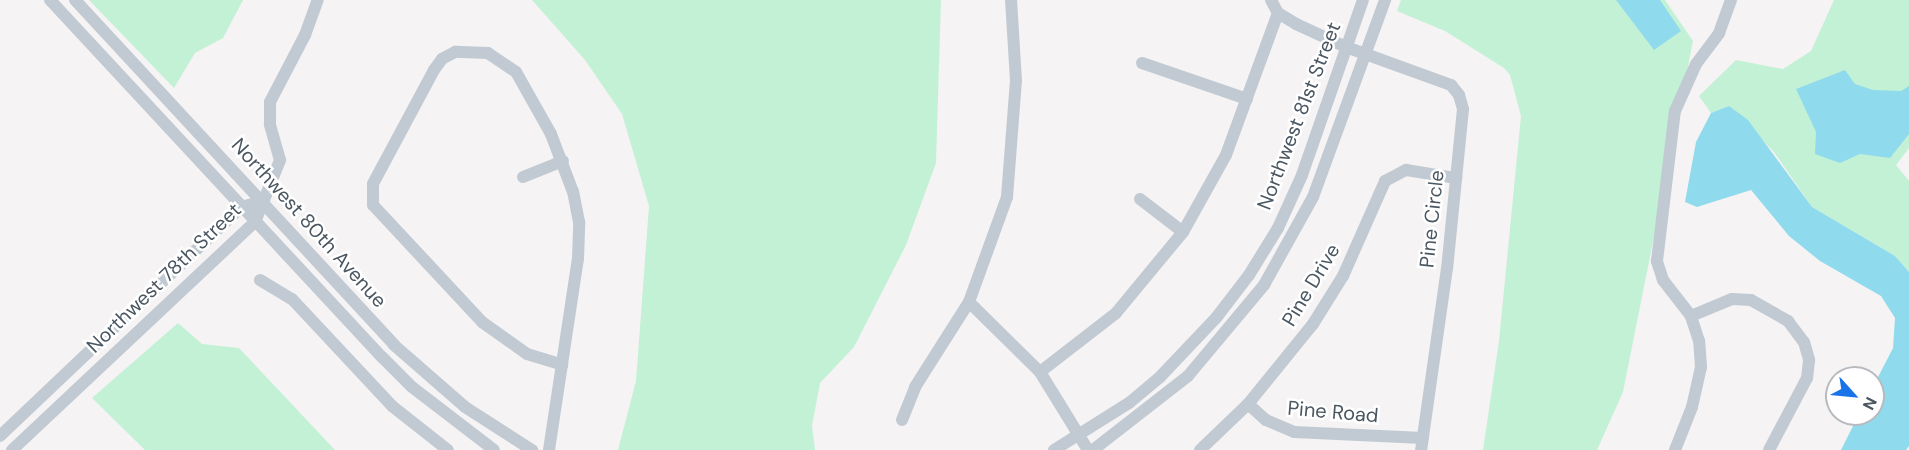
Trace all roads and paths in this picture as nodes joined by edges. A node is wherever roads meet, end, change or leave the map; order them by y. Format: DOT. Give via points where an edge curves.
graph roads {
  1 [pos="51,0"];
  2 [pos="75,0"];
  3 [pos="318,0"];
  4 [pos="1011,0"];
  5 [pos="1271,0"];
  6 [pos="1363,0"];
  7 [pos="1385,0"];
  8 [pos="1731,0"];
  9 [pos="1278,13"];
  10 [pos="1346,47"];
  11 [pos="1366,54"];
  12 [pos="1142,63"];
  13 [pos="1247,99"];
  14 [pos="562,162"];
  15 [pos="524,177"];
  16 [pos="1456,178"];
  17 [pos="1140,199"];
  18 [pos="264,201"];
  19 [pos="241,207"];
  20 [pos="255,222"];
  21 [pos="1183,232"];
  22 [pos="260,280"];
  23 [pos="969,302"];
  24 [pos="1691,316"];
  25 [pos="562,365"];
  26 [pos="1040,372"];
  27 [pos="1248,404"];
  28 [pos="902,420"];
  29 [pos="1081,435"];
  30 [pos="0,436"];
  31 [pos="1422,444"];
  32 [pos="1679,449"];
  33 [pos="12,450"];
  34 [pos="448,450"];
  35 [pos="494,450"];
  36 [pos="532,450"];
  37 [pos="549,450"];
  38 [pos="1054,450"];
  39 [pos="1091,450"];
  40 [pos="1200,450"];
  41 [pos="1769,450"];
  1 -- 19 [label="street, Northwest 80th Avenue"];
  2 -- 18 [label="street, Northwest 80th Avenue"];
  3 -- 18 [label="street" via="305,35 270,102 270,124 280,160"];
  4 -- 23 [label="street" via="1016,81 1006,197"];
  5 -- 9 [label="street"];
  6 -- 10 [label="street, Northwest 81st Street"];
  7 -- 11 [label="street, Northwest 81st Street"];
  8 -- 24 [label="street" via="1719,33 1696,64 1675,111 1657,261 1664,280"];
  9 -- 10 [label="street, Pine Circle"];
  9 -- 13 [label="street"];
  10 -- 11 [label="street, Pine Circle"];
  10 -- 29 [label="street, Northwest 81st Street" via="1302,175 1278,228 1249,276 1216,318 1160,377"];
  11 -- 16 [label="street, Pine Circle" via="1451,85 1459,95 1463,109"];
  11 -- 39 [label="street, Northwest 81st Street" via="1313,197 1264,285 1188,376"];
  12 -- 13 [label="street"];
  13 -- 21 [label="street" via="1226,155"];
  14 -- 15 [label="street"];
  14 -- 25 [label="street" via="579,222 578,259"];
  14 -- 25 [label="street" via="516,72 488,53 455,52 442,59 434,70 371,193 380,215 482,322 527,354"];
  16 -- 27 [label="street, Pine Drive" via="1406,170 1385,181 1365,230 1325,305"];
  16 -- 31 [label="street, Pine Circle"];
  17 -- 21 [label="street"];
  18 -- 19 [label="street, Northwest 78th Street"];
  18 -- 20 [label="street, Northwest 78th Street"];
  18 -- 36 [label="street, Northwest 80th Avenue" via="426,375 465,407"];
  19 -- 20 [label="street, Northwest 80th Avenue"];
  19 -- 30 [label="street, Northwest 78th Street"];
  20 -- 33 [label="street, Northwest 78th Street"];
  20 -- 35 [label="street, Northwest 80th Avenue" via="412,387"];
  21 -- 26 [label="street" via="1116,313"];
  22 -- 34 [label="street" via="292,299 392,406"];
  23 -- 26 [label="street"];
  23 -- 28 [label="street" via="915,387"];
  24 -- 32 [label="street" via="1699,340 1701,367"];
  24 -- 41 [label="street" via="1732,299 1751,300 1788,321 1804,342 1809,360 1807,378"];
  25 -- 37 [label="street"];
  26 -- 29 [label="street"];
  27 -- 31 [label="street, Pine Road" via="1266,420 1294,432"];
  27 -- 40 [label="street, Pine Drive"];
  29 -- 38 [label="street"];
  29 -- 39 [label="street"];
}
